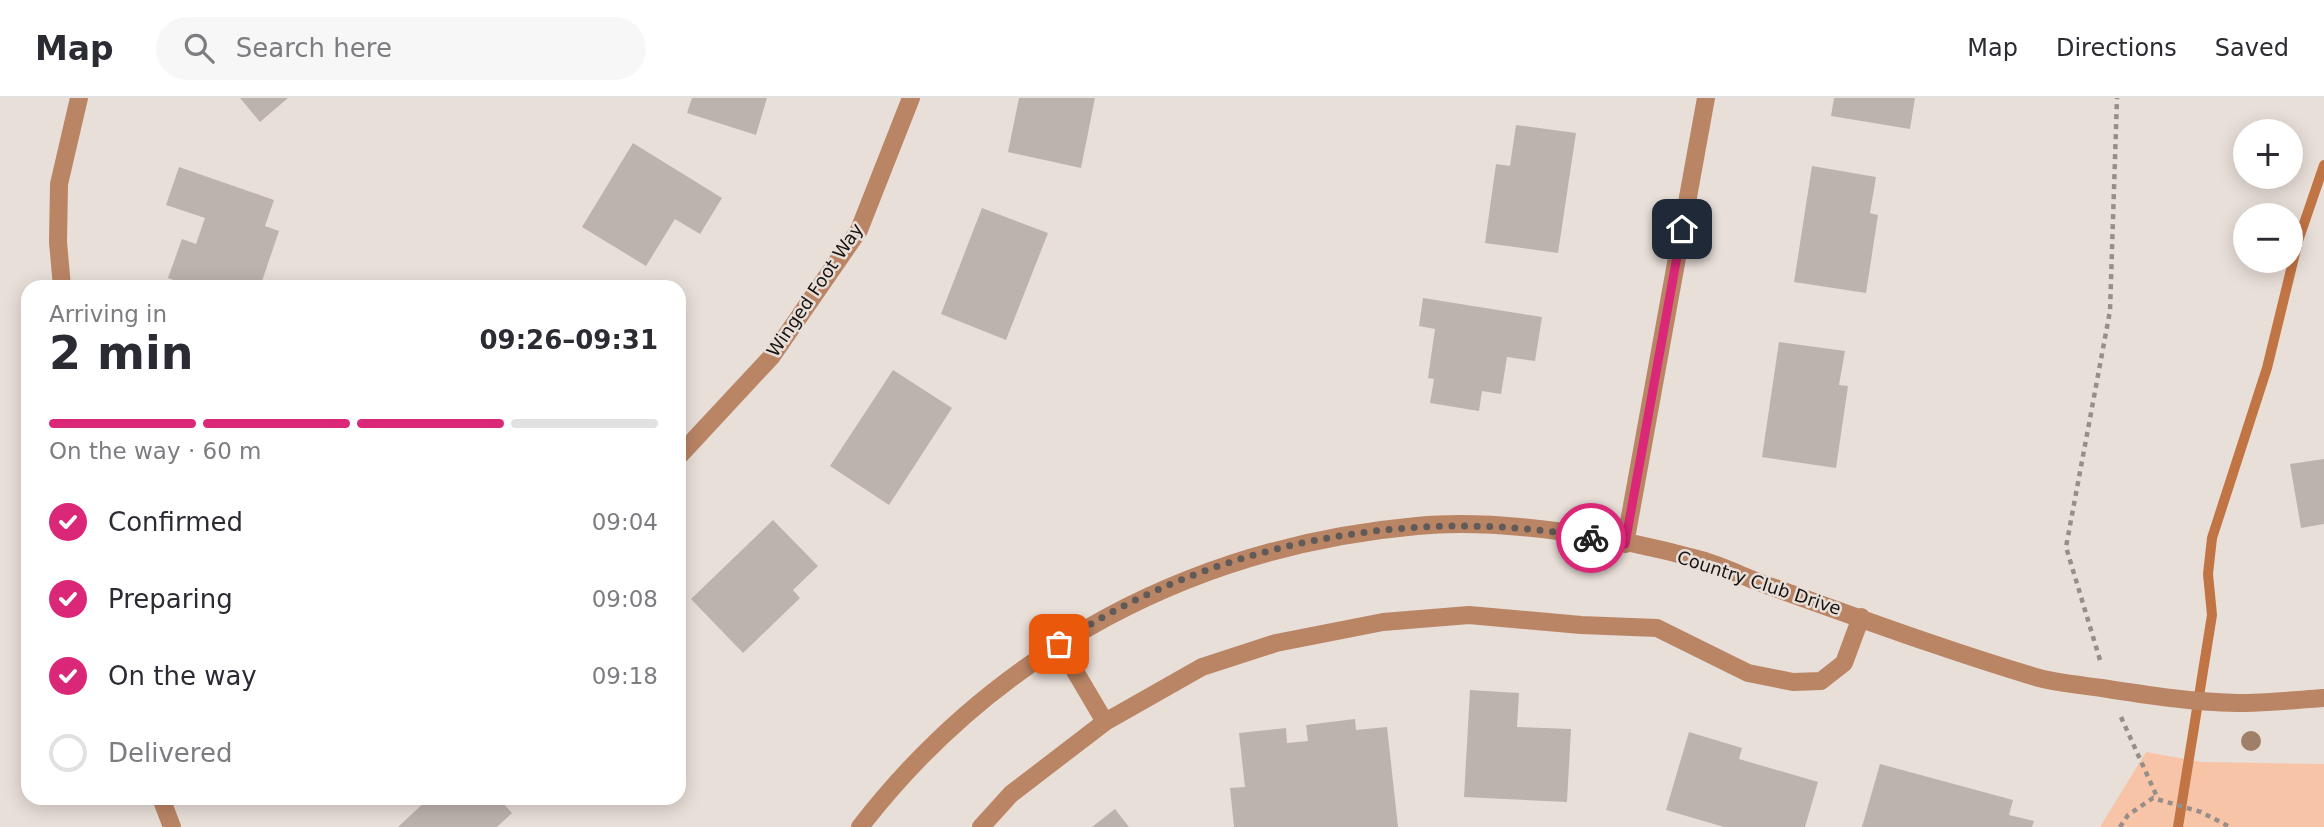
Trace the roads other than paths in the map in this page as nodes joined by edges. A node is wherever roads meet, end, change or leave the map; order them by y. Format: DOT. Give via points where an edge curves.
graph roads {
  1 [pos="79,98"];
  2 [pos="911,98"];
  3 [pos="1706,98"];
  4 [pos="61,280"];
  5 [pos="686,448"];
  6 [pos="1625,544"];
  7 [pos="1861,617"];
  8 [pos="1059,644"];
  9 [pos="2324,698"];
  10 [pos="1105,722"];
  11 [pos="164,805"];
  12 [pos="172,827"];
  13 [pos="860,827"];
  14 [pos="981,827"];
  1 -- 4 [label="street" via="60,184"];
  2 -- 5 [label="street, Winged Foot Way" via="859,230 772,356"];
  3 -- 6 [label="street"];
  6 -- 7 [label="street, Country Club Drive" via="1702,560"];
  6 -- 8 [label="street, Country Club Drive" via="1501,527 1421,525 1350,534 1259,554 1162,589"];
  7 -- 9 [label="street, Country Club Drive" via="2043,679 2152,697 2236,703"];
  7 -- 10 [label="street" via="1844,663 1821,681 1793,682 1748,673 1657,628 1469,615 1383,621 1276,643 1202,667"];
  8 -- 10 [label="street"];
  8 -- 13 [label="street, Country Club Drive" via="958,719 898,777"];
  10 -- 14 [label="street" via="1011,793"];
  11 -- 12 [label="street"];
}
